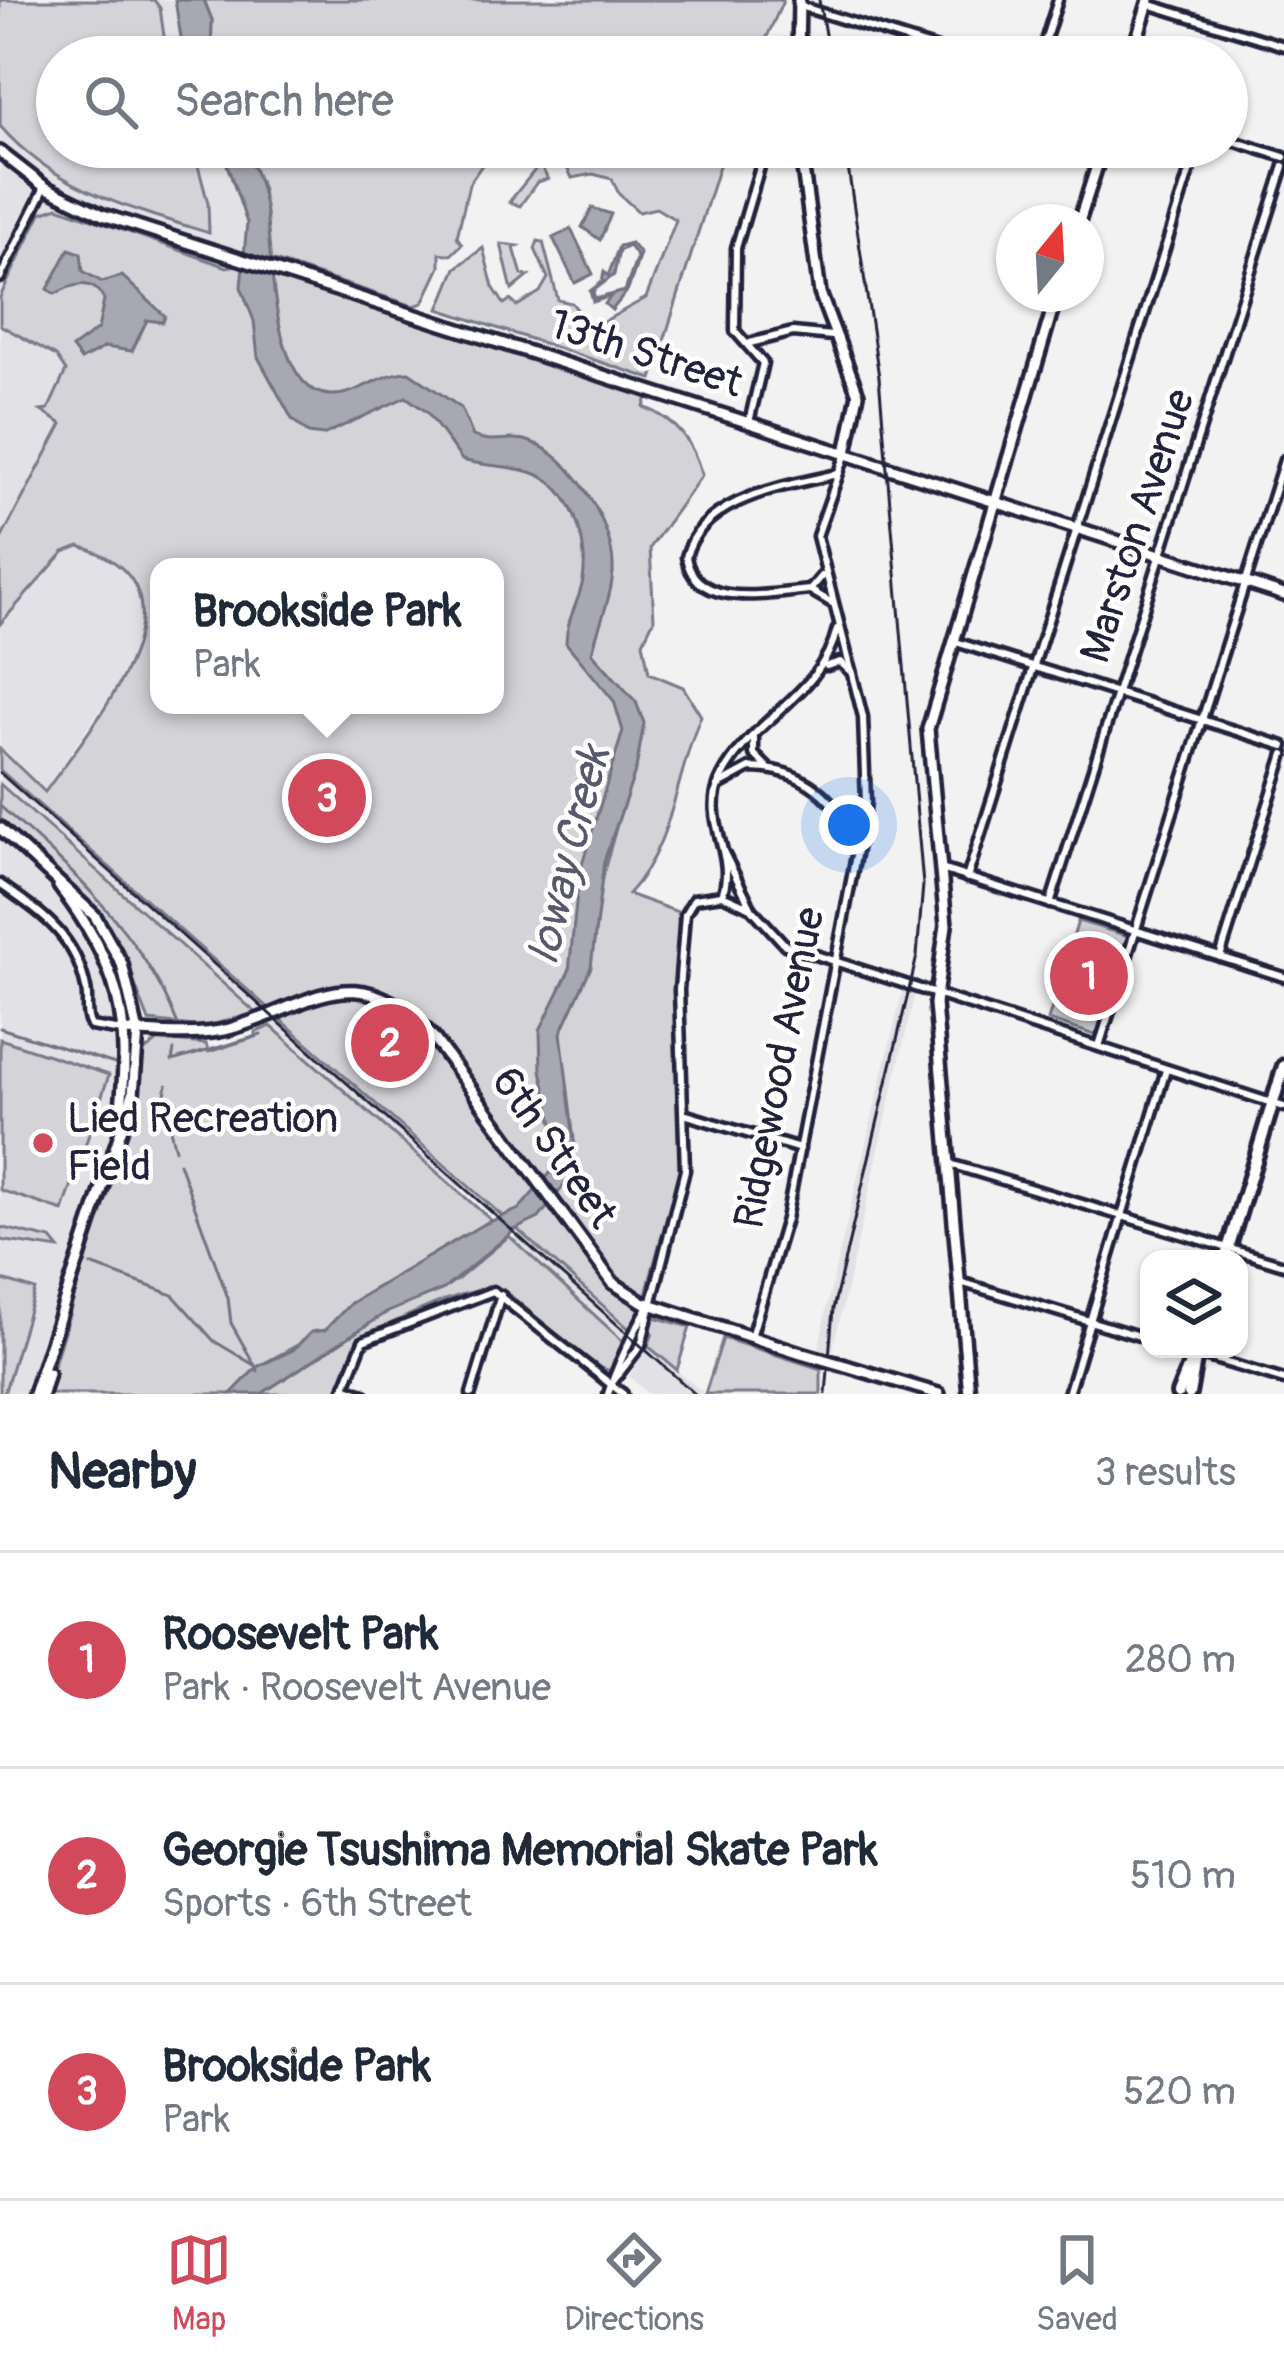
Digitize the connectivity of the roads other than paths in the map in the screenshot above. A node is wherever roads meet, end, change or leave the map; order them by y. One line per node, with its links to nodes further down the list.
1 (1058, 0): 6 (street)
2 (1149, 2): 7 (main road); 8 (street)
3 (799, 3): 4 (main road); 5 (street)
4 (798, 36)
5 (900, 36)
6 (1047, 36)
7 (1138, 36)
8 (1284, 46)
9 (1248, 146): 11 (street)
10 (0, 152): 17 (main road, 13th Street)
11 (1284, 157)
12 (1284, 166): 29 (street, Marston Avenue)
13 (760, 168): 22 (street)
14 (802, 168): 21 (main road, Ridgewood Avenue)
15 (1096, 168): 18 (main road)
16 (1190, 168): 28 (street)
17 (45, 188): 19 (street); 23 (main road, 13th Street)
18 (1085, 204)
19 (0, 278)
20 (1052, 312): 27 (main road)
21 (832, 336): 22 (street); 24 (main road, Ridgewood Avenue)
22 (750, 344): 23 (street)
23 (749, 422): 24 (main road, 13th Street)
24 (846, 453): 26 (street, Ridgewood Avenue); 27 (main road, 13th Street)
25 (1284, 460): 31 (street)
26 (837, 474): 30 (street, Ridgewood Avenue); 32 (street)
27 (995, 501): 28 (main road, 13th Street); 36 (main road)
28 (1075, 526): 29 (main road, 13th Street); 37 (street)
29 (1160, 554): 31 (main road, 13th Street); 40 (street, Marston Avenue)
30 (824, 573): 32 (street); 34 (street, Ridgewood Avenue)
31 (1246, 581): 33 (main road, 13th Street); 41 (street)
32 (810, 590): 34 (street)
33 (1284, 595)
34 (832, 603): 35 (street, Ridgewood Avenue)
35 (838, 624): 38 (street); 39 (street, Ridgewood Avenue)
36 (954, 641): 37 (street); 51 (main road)
37 (1032, 666): 40 (street); 53 (street)
38 (824, 668): 39 (street); 42 (street)
39 (854, 676): 46 (street, Ridgewood Avenue)
40 (1117, 693): 41 (street); 56 (street, Marston Avenue)
41 (1202, 720): 43 (street); 58 (street)
42 (754, 737): 44 (street); 45 (street)
43 (1284, 750): 59 (street)
44 (770, 769): 45 (street); 47 (street)
45 (717, 788): 50 (street)
46 (865, 809): 47 (street); 49 (street, Ridgewood Avenue)
47 (841, 813): 49 (street)
48 (0, 827): 52 (main road)
49 (857, 850): 60 (street, Ridgewood Avenue)
50 (724, 853): 55 (street); 57 (street)
51 (940, 869): 53 (street); 62 (main road)
52 (50, 875): 63 (main road); 64 (main road)
53 (967, 878): 56 (street)
54 (0, 884): 64 (street)
55 (722, 895): 57 (street); 70 (street)
56 (1050, 904): 58 (street)
57 (752, 909): 60 (street)
58 (1135, 931): 59 (street); 66 (street)
59 (1220, 957): 61 (street)
60 (834, 963): 62 (street); 71 (street, Ridgewood Avenue)
61 (1284, 977)
62 (936, 994): 66 (street); 72 (main road)
63 (135, 1012): 64 (main road); 65 (main road)
64 (132, 1032): 65 (main road, 6th Street); 90 (main road)
65 (173, 1033): 80 (main road, 6th Street)
66 (1099, 1046): 68 (street)
67 (1284, 1066): 69 (main road)
68 (1166, 1069): 69 (street); 73 (street)
69 (1278, 1105): 75 (main road)
70 (687, 1114): 71 (street); 80 (street)
71 (800, 1149): 82 (street, Ridgewood Avenue)
72 (950, 1164): 73 (street); 78 (main road)
73 (1122, 1216): 74 (street); 81 (street)
74 (1218, 1250)
75 (1228, 1250)
76 (1248, 1257): 77 (street)
77 (1284, 1264)
78 (960, 1282): 81 (street); 96 (main road)
79 (501, 1294): 88 (street); 89 (street); 92 (street)
80 (651, 1304): 82 (main road, 6th Street); 88 (street); 88 (street)
81 (1090, 1322): 83 (street); 97 (street)
82 (752, 1337): 95 (main road, 6th Street, bridge)
83 (1140, 1337)
84 (1194, 1358): 98 (main road)
85 (1196, 1358): 99 (main road)
86 (1217, 1358): 87 (street)
87 (1284, 1381)
88 (611, 1384): 93 (street); 94 (street)
89 (343, 1391): 91 (street)
90 (38, 1394)
91 (364, 1394)
92 (470, 1394)
93 (608, 1394)
94 (623, 1394)
95 (939, 1394)
96 (969, 1394)
97 (1068, 1394)
98 (1178, 1394)
99 (1189, 1394)

